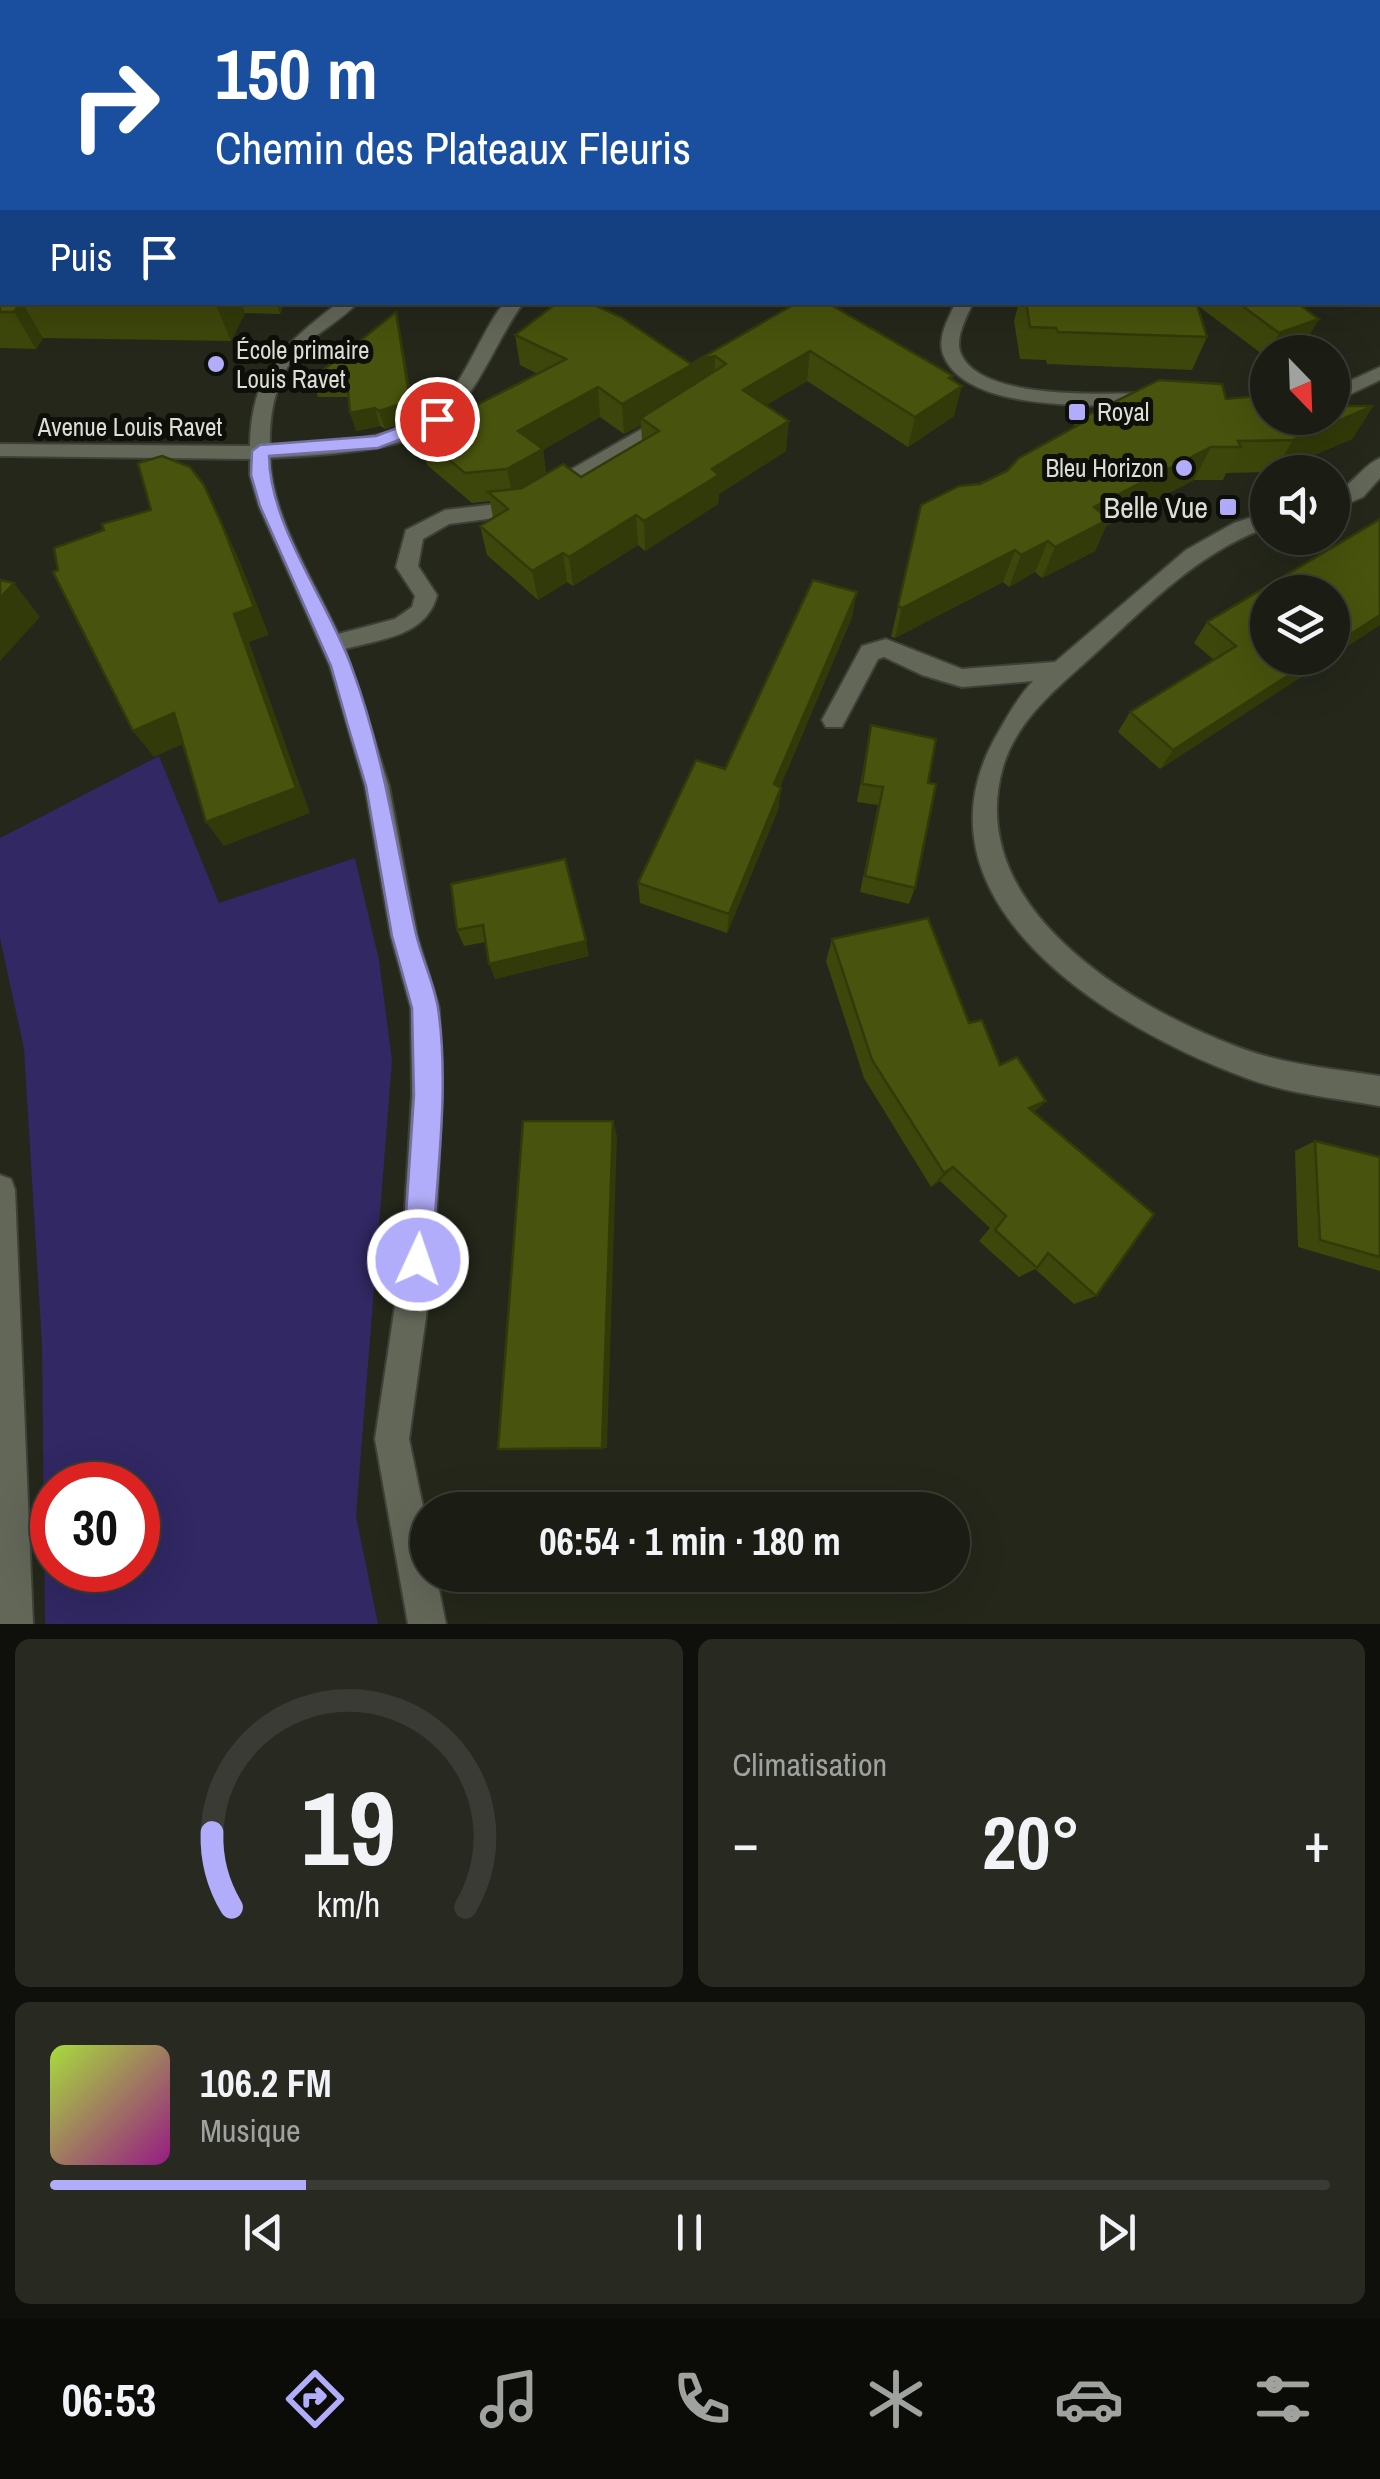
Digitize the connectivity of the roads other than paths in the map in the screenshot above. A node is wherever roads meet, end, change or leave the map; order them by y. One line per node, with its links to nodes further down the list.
1 (346, 305): 9 (street)
2 (514, 305): 9 (street, Avenue Louis Ravet)
3 (963, 305): 6 (street)
4 (1380, 373): 5 (street)
5 (1350, 390)
6 (1178, 400)
7 (680, 414): 13 (street)
8 (0, 450): 9 (street, Avenue Louis Ravet)
9 (260, 451): 13 (street)
10 (1380, 466): 11 (street)
11 (1350, 494)
12 (1250, 527): 14 (street)
13 (331, 644): 19 (street)
14 (1062, 670): 15 (street); 16 (street)
15 (834, 720)
16 (1380, 1092)
17 (0, 1190): 18 (street)
18 (14, 1624)
19 (427, 1624)

